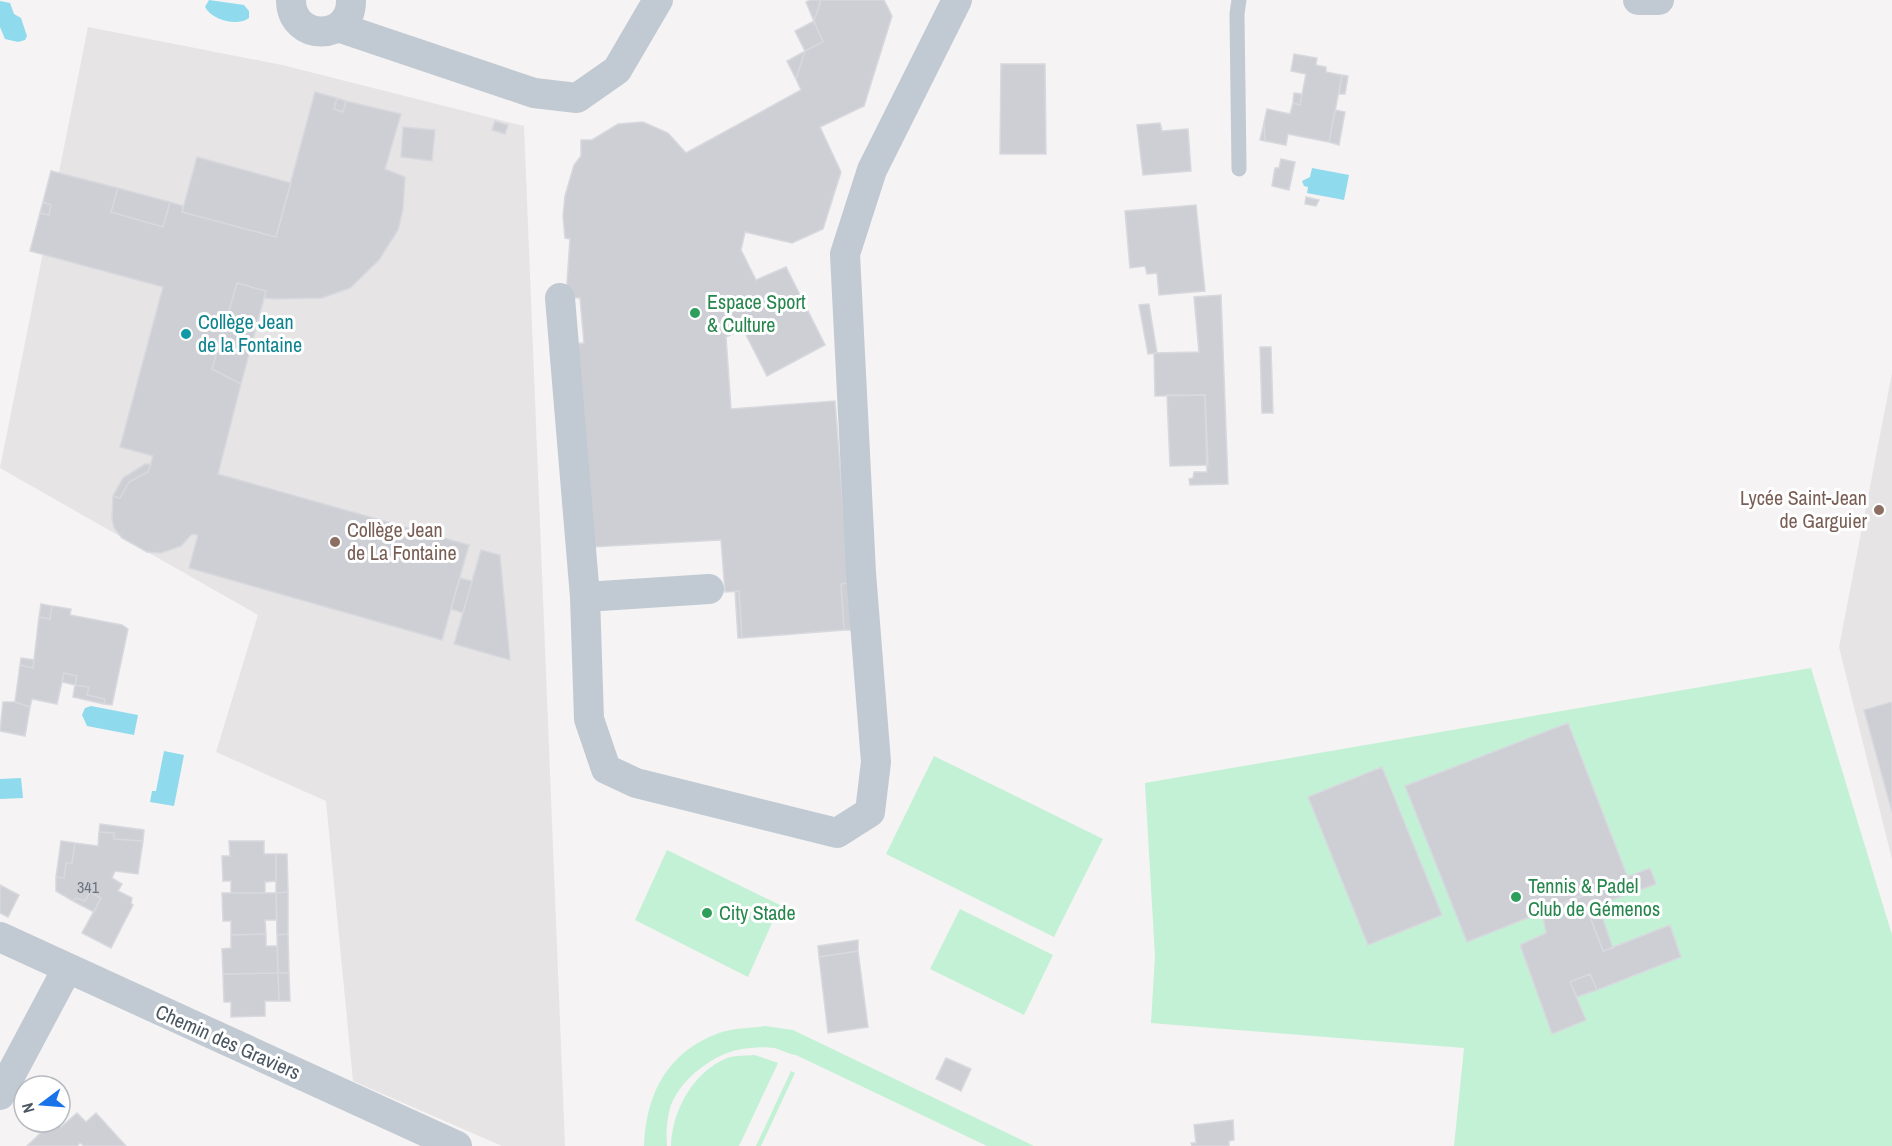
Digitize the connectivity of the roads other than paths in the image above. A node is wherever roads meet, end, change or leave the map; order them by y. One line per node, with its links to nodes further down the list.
1 (291, 0): 8 (street)
2 (351, 0): 8 (street)
3 (658, 0): 8 (street)
4 (957, 0): 12 (street)
5 (1239, 0): 9 (lane)
6 (1638, 0): 7 (street)
7 (1659, 0)
8 (338, 27)
9 (1239, 169)
10 (560, 298): 12 (street)
11 (709, 590): 12 (street)
12 (585, 597)
13 (0, 937): 14 (street, Chemin des Graviers)
14 (67, 969): 15 (street); 16 (street, Chemin des Graviers)
15 (0, 1095)
16 (457, 1146)

